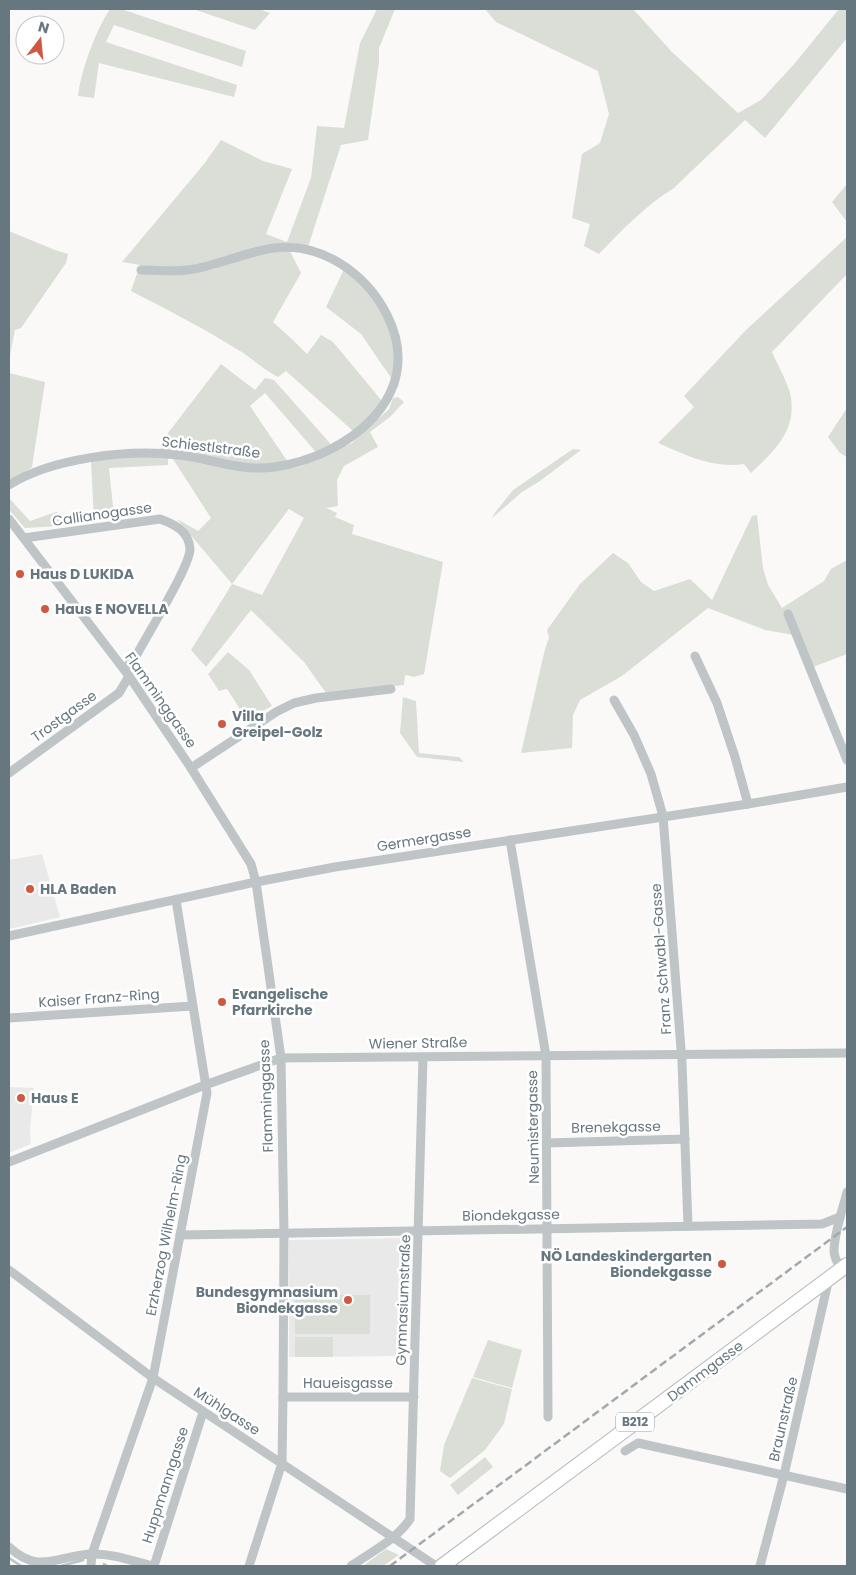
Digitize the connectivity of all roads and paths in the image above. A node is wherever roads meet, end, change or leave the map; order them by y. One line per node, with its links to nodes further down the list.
1 (141, 270): 2 (street, Schiestlstraße)
2 (9, 485)
3 (9, 519): 4 (street, Flamminggasse)
4 (24, 538): 5 (street, Callianogasse); 8 (street, Flamminggasse)
5 (189, 558): 8 (street, Trostgasse)
6 (788, 614): 11 (street)
7 (695, 656): 15 (street)
8 (127, 673): 12 (street, Flamminggasse); 13 (street, Trostgasse)
9 (391, 689): 12 (street)
10 (614, 700): 16 (street, Franz Schwabl-Gasse)
11 (847, 760)
12 (191, 768): 18 (street, Flamminggasse)
13 (9, 773)
14 (847, 787): 15 (street, Germergasse)
15 (748, 804): 16 (street, Germergasse)
16 (663, 816): 17 (street, Germergasse); 24 (street, Franz Schwabl-Gasse)
17 (510, 840): 18 (street, Germergasse); 25 (street, Neumistergasse)
18 (256, 882): 19 (street, Germergasse); 27 (street, Flamminggasse)
19 (176, 900): 20 (street, Germergasse); 21 (street, Erzherzog Wilhelm-Ring)
20 (9, 936)
21 (192, 1006): 22 (street, Kaiser Franz-Ring); 28 (street, Erzherzog Wilhelm-Ring)
22 (9, 1018)
23 (847, 1053): 24 (street, Wiener Straße)
24 (682, 1054): 25 (street, Wiener Straße); 29 (street, Franz Schwabl-Gasse)
25 (546, 1056): 26 (street, Wiener Straße); 30 (street, Neumistergasse)
26 (423, 1057): 27 (street, Wiener Straße); 36 (street, Gymnasiumstraße)
27 (281, 1058): 28 (street, Wiener Straße); 37 (street, Flamminggasse)
28 (206, 1085): 31 (street, Wiener Straße); 38 (street, Erzherzog Wilhelm-Ring)
29 (685, 1139): 30 (street, Brenekgasse); 34 (street, Franz Schwabl-Gasse)
30 (547, 1143): 35 (street, Neumistergasse)
31 (9, 1162)
32 (847, 1192): 33 (street)
33 (840, 1217): 34 (street, Biondekgasse); 39 (street)
34 (688, 1226): 35 (street, Biondekgasse)
35 (548, 1228): 36 (street, Biondekgasse); 46 (street, Neumistergasse)
36 (418, 1231): 37 (street, Biondekgasse); 43 (street, Gymnasiumstraße)
37 (284, 1234): 38 (street, Biondekgasse); 44 (street, Flamminggasse)
38 (180, 1235): 42 (street, Erzherzog Wilhelm-Ring)
39 (846, 1266): 41 (main road, Dammgasse / B212)
40 (9, 1270): 42 (street, Mühlgasse)
41 (829, 1278): 49 (street, Braunstraße); 59 (main road, Dammgasse / B212)
42 (153, 1378): 45 (street, Mühlgasse); 53 (street, Erzherzog Wilhelm-Ring)
43 (414, 1397): 44 (street, Haueisgasse); 51 (street, Gymnasiumstraße)
44 (283, 1398): 48 (street, Flamminggasse)
45 (203, 1412): 48 (street, Mühlgasse); 55 (street, Huppmanngasse)
46 (548, 1417)
47 (625, 1451): 49 (street)
48 (282, 1463): 51 (street, Mühlgasse); 56 (street, Flamminggasse)
49 (784, 1475): 50 (street); 60 (street, Braunstraße)
50 (847, 1489)
51 (393, 1537): 57 (street, Gymnasiumstraße); 58 (street, Mühlgasse)
52 (9, 1547): 53 (street)
53 (92, 1554): 54 (street, Erzherzog Wilhelm-Ring); 55 (street)
54 (91, 1566)
55 (153, 1566)
56 (248, 1566)
57 (351, 1566)
58 (436, 1566)
59 (442, 1566)
60 (760, 1566)

